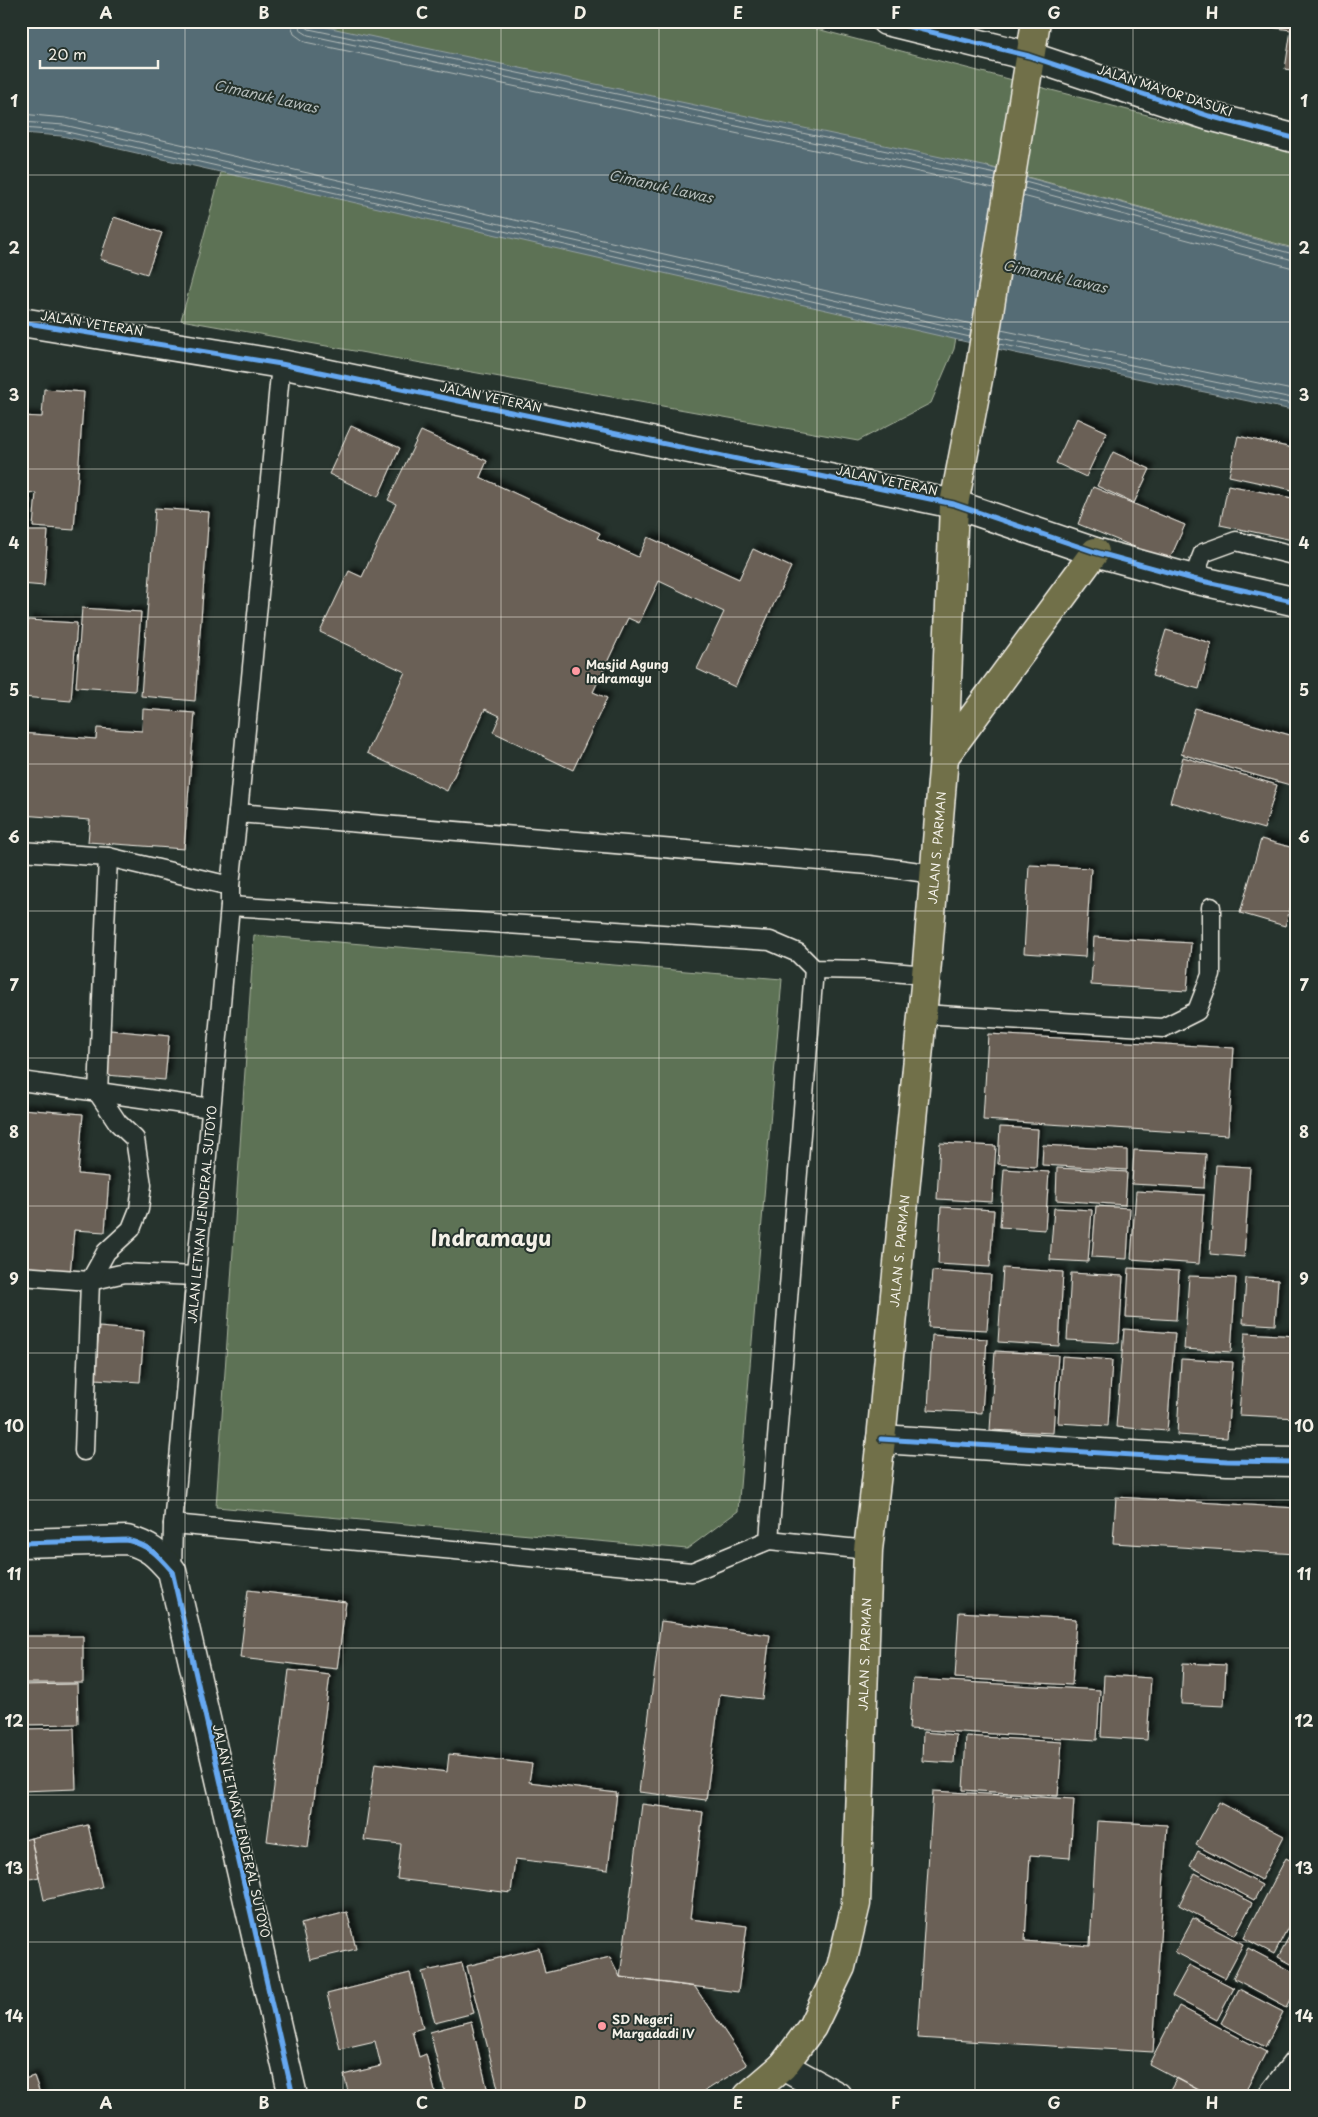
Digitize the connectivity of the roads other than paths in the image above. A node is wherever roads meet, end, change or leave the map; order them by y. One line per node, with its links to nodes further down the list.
1 (886, 21): 3 (street, JALAN MAYOR DASUKI)
2 (1036, 21): 3 (main road, JALAN S. PARMAN)
3 (1029, 56): 4 (street, JALAN MAYOR DASUKI); 7 (main road, JALAN S. PARMAN)
4 (1297, 139)
5 (21, 322): 6 (street, JALAN VETERAN)
6 (281, 364): 7 (street, JALAN VETERAN); 13 (lane, JALAN LETNAN JENDERAL SUTOYO)
7 (954, 504): 8 (street, JALAN VETERAN); 12 (main road, JALAN S. PARMAN)
8 (1095, 552): 10 (street, JALAN VETERAN); 12 (main road)
9 (1297, 556): 10 (lane)
10 (1193, 579): 11 (street, JALAN VETERAN)
11 (1297, 602)
12 (944, 756): 16 (main road, JALAN S. PARMAN)
13 (238, 813): 16 (lane); 17 (lane, JALAN LETNAN JENDERAL SUTOYO)
14 (21, 850): 15 (lane)
15 (108, 857): 17 (lane); 24 (lane)
16 (934, 874): 21 (main road, JALAN S. PARMAN)
17 (230, 886): 18 (lane, JALAN LETNAN JENDERAL SUTOYO)
18 (230, 906): 20 (lane); 25 (lane, JALAN LETNAN JENDERAL SUTOYO)
19 (1211, 907): 22 (lane)
20 (814, 969): 21 (lane); 33 (lane)
21 (926, 975): 22 (main road, JALAN S. PARMAN)
22 (922, 1014): 29 (main road, JALAN S. PARMAN)
23 (21, 1081): 24 (lane)
24 (98, 1093): 25 (lane); 28 (lane)
25 (211, 1108): 27 (lane, JALAN LETNAN JENDERAL SUTOYO)
26 (21, 1276): 28 (lane)
27 (196, 1276): 28 (lane); 32 (lane, JALAN LETNAN JENDERAL SUTOYO)
28 (90, 1281): 30 (lane)
29 (881, 1438): 31 (street); 35 (main road, JALAN S. PARMAN)
30 (84, 1452)
31 (1297, 1462)
32 (173, 1524): 33 (lane); 36 (lane, JALAN LETNAN JENDERAL SUTOYO)
33 (769, 1540): 35 (lane)
34 (21, 1543): 36 (street)
35 (868, 1550): 38 (main road, JALAN S. PARMAN)
36 (172, 1571): 39 (street, JALAN LETNAN JENDERAL SUTOYO)
37 (1297, 2064): 42 (street)
38 (783, 2066): 40 (main road, JALAN S. PARMAN); 41 (street)
39 (292, 2096)
40 (748, 2096)
41 (837, 2096)
42 (1272, 2096)

